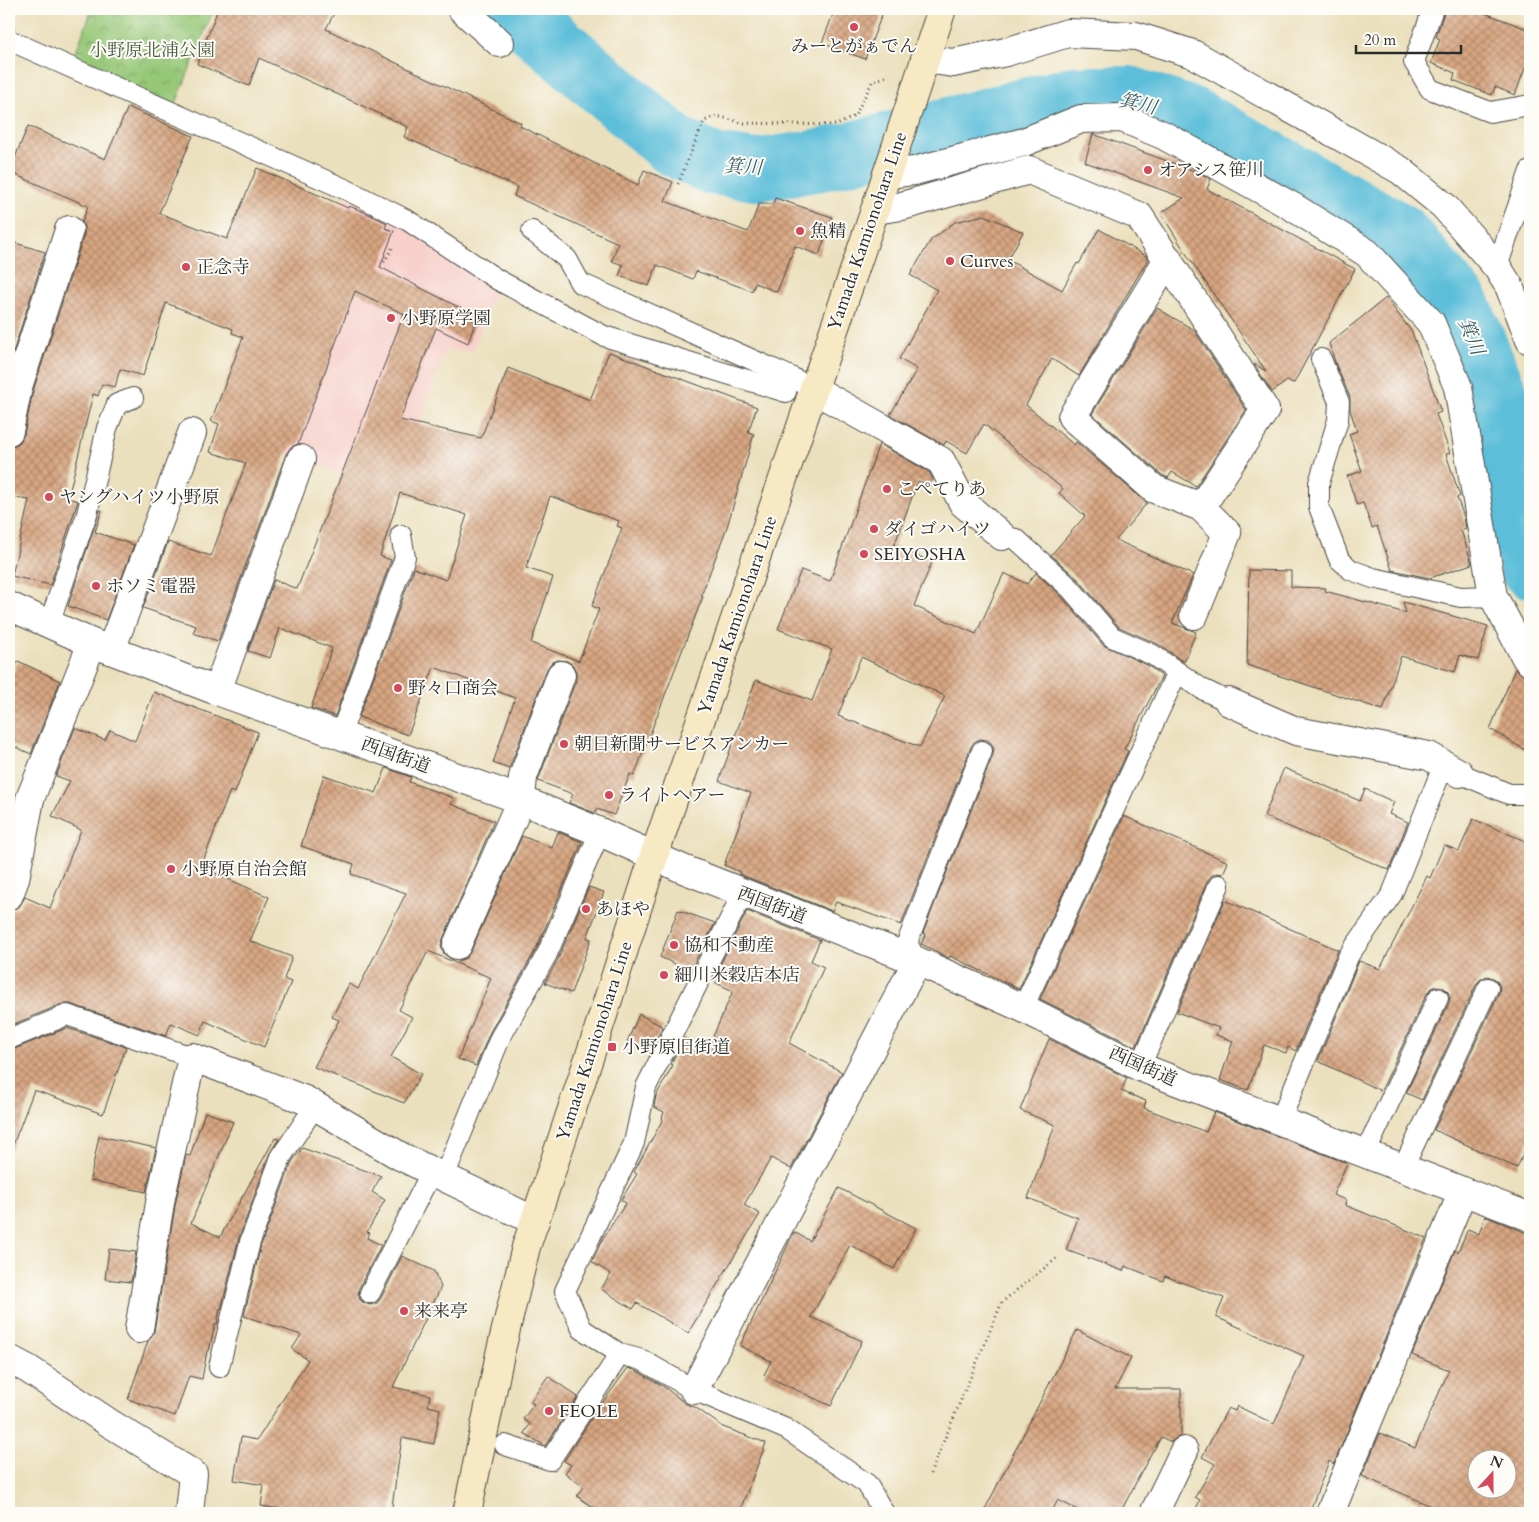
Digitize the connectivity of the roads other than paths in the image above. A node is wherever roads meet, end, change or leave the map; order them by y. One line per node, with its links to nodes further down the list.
1 (462, 9): 5 (street)
2 (942, 9): 6 (main road, Yamada Kamionohara Line)
3 (1433, 9): 7 (lane)
4 (9, 40): 18 (lane)
5 (500, 43)
6 (925, 59): 8 (main road, Yamada Kamionohara Line); 14 (street)
7 (1530, 105)
8 (888, 168): 10 (main road, Yamada Kamionohara Line); 26 (street)
9 (1530, 170): 14 (lane)
10 (876, 210): 13 (street); 17 (main road, Yamada Kamionohara Line)
11 (69, 230): 20 (street)
12 (532, 232): 17 (lane)
13 (1168, 259): 23 (street); 23 (street)
14 (1512, 281): 15 (street)
15 (1530, 340)
16 (1322, 359): 26 (lane)
17 (814, 389): 25 (street); 42 (main road, Yamada Kamionohara Line)
18 (786, 392)
19 (133, 398): 29 (lane)
20 (9, 431)
21 (192, 433): 30 (street)
22 (301, 459): 34 (street)
23 (1201, 508): 28 (street)
24 (401, 535): 36 (lane)
25 (1002, 536): 32 (lane)
26 (1493, 596): 31 (street)
27 (9, 608): 29 (street, 西国街道)
28 (1194, 615)
29 (49, 624): 30 (street, 西国街道)
30 (101, 646): 34 (street, 西国街道); 45 (street)
31 (1530, 662)
32 (1177, 672): 35 (lane); 50 (lane)
33 (561, 675): 40 (street)
34 (217, 691): 36 (street, 西国街道)
35 (1229, 702): 38 (street)
36 (340, 736): 40 (street, 西国街道)
37 (982, 751): 47 (lane)
38 (1451, 768): 39 (lane); 55 (lane)
39 (1530, 794)
40 (521, 800): 41 (street, 西国街道); 46 (street)
41 (600, 832): 42 (street, 西国街道); 58 (lane)
42 (654, 856): 44 (street, 西国街道); 61 (main road, Yamada Kamionohara Line)
43 (1220, 885): 53 (lane)
44 (743, 893): 47 (street, 西国街道); 64 (lane)
45 (9, 895)
46 (456, 945)
47 (917, 961): 50 (street, 西国街道); 67 (street)
48 (1488, 988): 57 (lane)
49 (1438, 998): 56 (lane)
50 (1024, 1008): 53 (street, 西国街道)
51 (9, 1039): 52 (lane)
52 (192, 1057): 54 (street); 63 (street)
53 (1140, 1067): 55 (street, 西国街道)
54 (315, 1106): 58 (street); 66 (lane)
55 (1280, 1121): 56 (street, 西国街道)
56 (1365, 1154): 57 (street, 西国街道)
57 (1403, 1168): 59 (street, 西国街道)
58 (438, 1174): 61 (street); 62 (lane)
59 (1463, 1191): 60 (street, 西国街道); 74 (street)
60 (1528, 1210)
61 (535, 1222): 71 (main road, Yamada Kamionohara Line)
62 (370, 1293)
63 (138, 1329)
64 (620, 1354): 67 (lane); 68 (lane)
65 (9, 1359): 70 (street)
66 (219, 1367)
67 (694, 1390): 72 (lane)
68 (505, 1445)
69 (1184, 1451): 73 (street)
70 (190, 1512)
71 (467, 1513)
72 (884, 1513)
73 (1154, 1513)
74 (1330, 1513)

